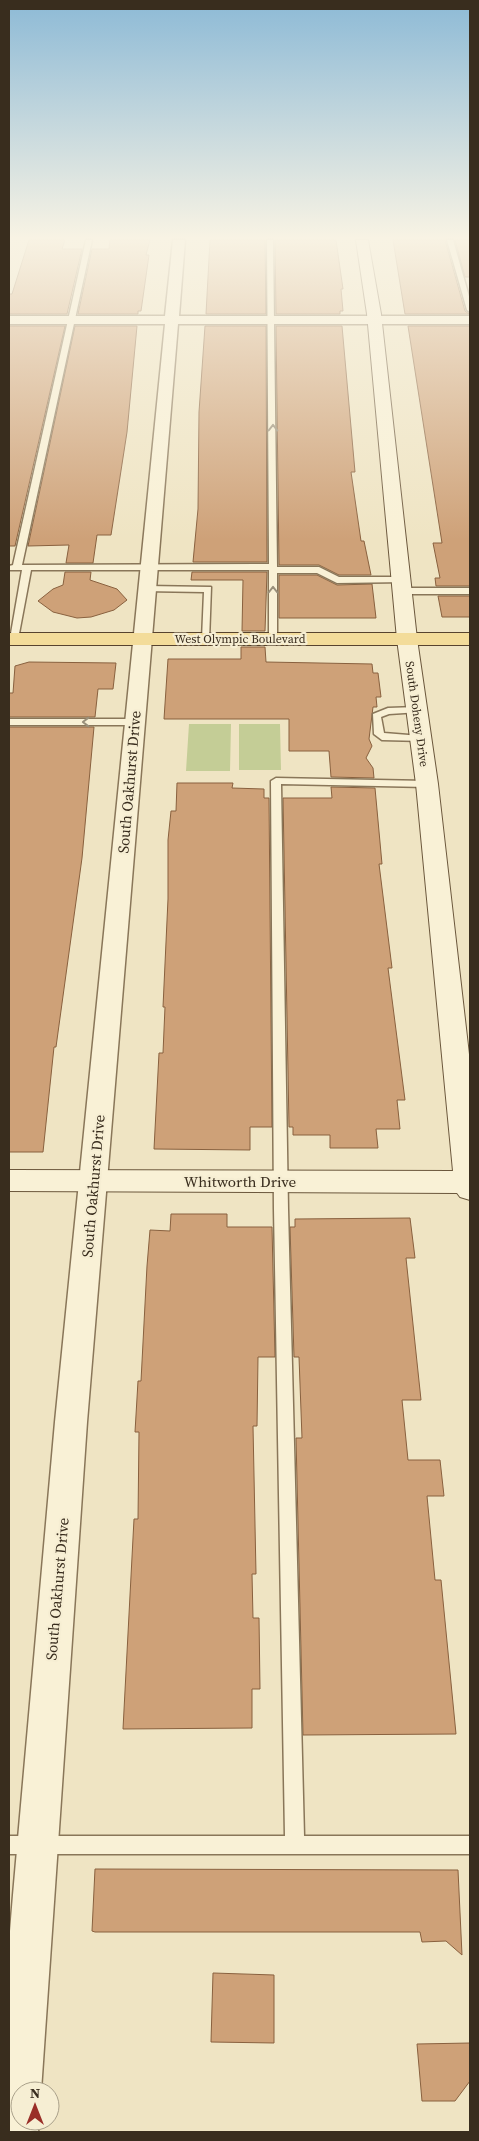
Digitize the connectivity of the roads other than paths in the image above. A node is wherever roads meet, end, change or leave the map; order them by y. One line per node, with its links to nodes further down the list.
1 (66, 340): 5 (lane)
2 (170, 340): 7 (street, South Oakhurst Drive)
3 (272, 340): 8 (lane, one-way to 3)
4 (376, 340): 9 (street, South Doheny Drive)
5 (13, 568): 6 (lane)
6 (27, 568): 7 (lane); 12 (lane)
7 (149, 568): 8 (lane); 10 (street, South Oakhurst Drive)
8 (273, 569): 9 (lane); 15 (lane, one-way to 8)
9 (402, 585): 11 (lane); 16 (street, South Doheny Drive)
10 (147, 589): 13 (street, South Oakhurst Drive); 14 (lane)
11 (470, 591)
12 (12, 639): 13 (main road, West Olympic Boulevard)
13 (142, 639): 14 (main road, West Olympic Boulevard); 20 (street, South Oakhurst Drive)
14 (206, 639): 15 (main road, West Olympic Boulevard)
15 (273, 639): 16 (main road, West Olympic Boulevard)
16 (407, 639): 17 (main road, West Olympic Boulevard); 18 (street, South Doheny Drive)
17 (470, 639)
18 (417, 710): 21 (street, South Doheny Drive); 21 (lane)
19 (9, 722): 20 (lane, one-way to 19)
20 (135, 722): 24 (street, South Oakhurst Drive)
21 (421, 739): 22 (street, South Doheny Drive)
22 (427, 784): 25 (lane); 26 (street, South Doheny Drive)
23 (9, 1180): 24 (street, Whitworth Drive)
24 (92, 1181): 25 (street, Whitworth Drive); 27 (street, South Oakhurst Drive)
25 (281, 1181): 26 (street, Whitworth Drive); 28 (lane)
26 (470, 1184)
27 (22, 1845): 28 (lane); 30 (street, South Oakhurst Drive)
28 (296, 1845): 29 (lane)
29 (470, 1845)
30 (16, 2132)

